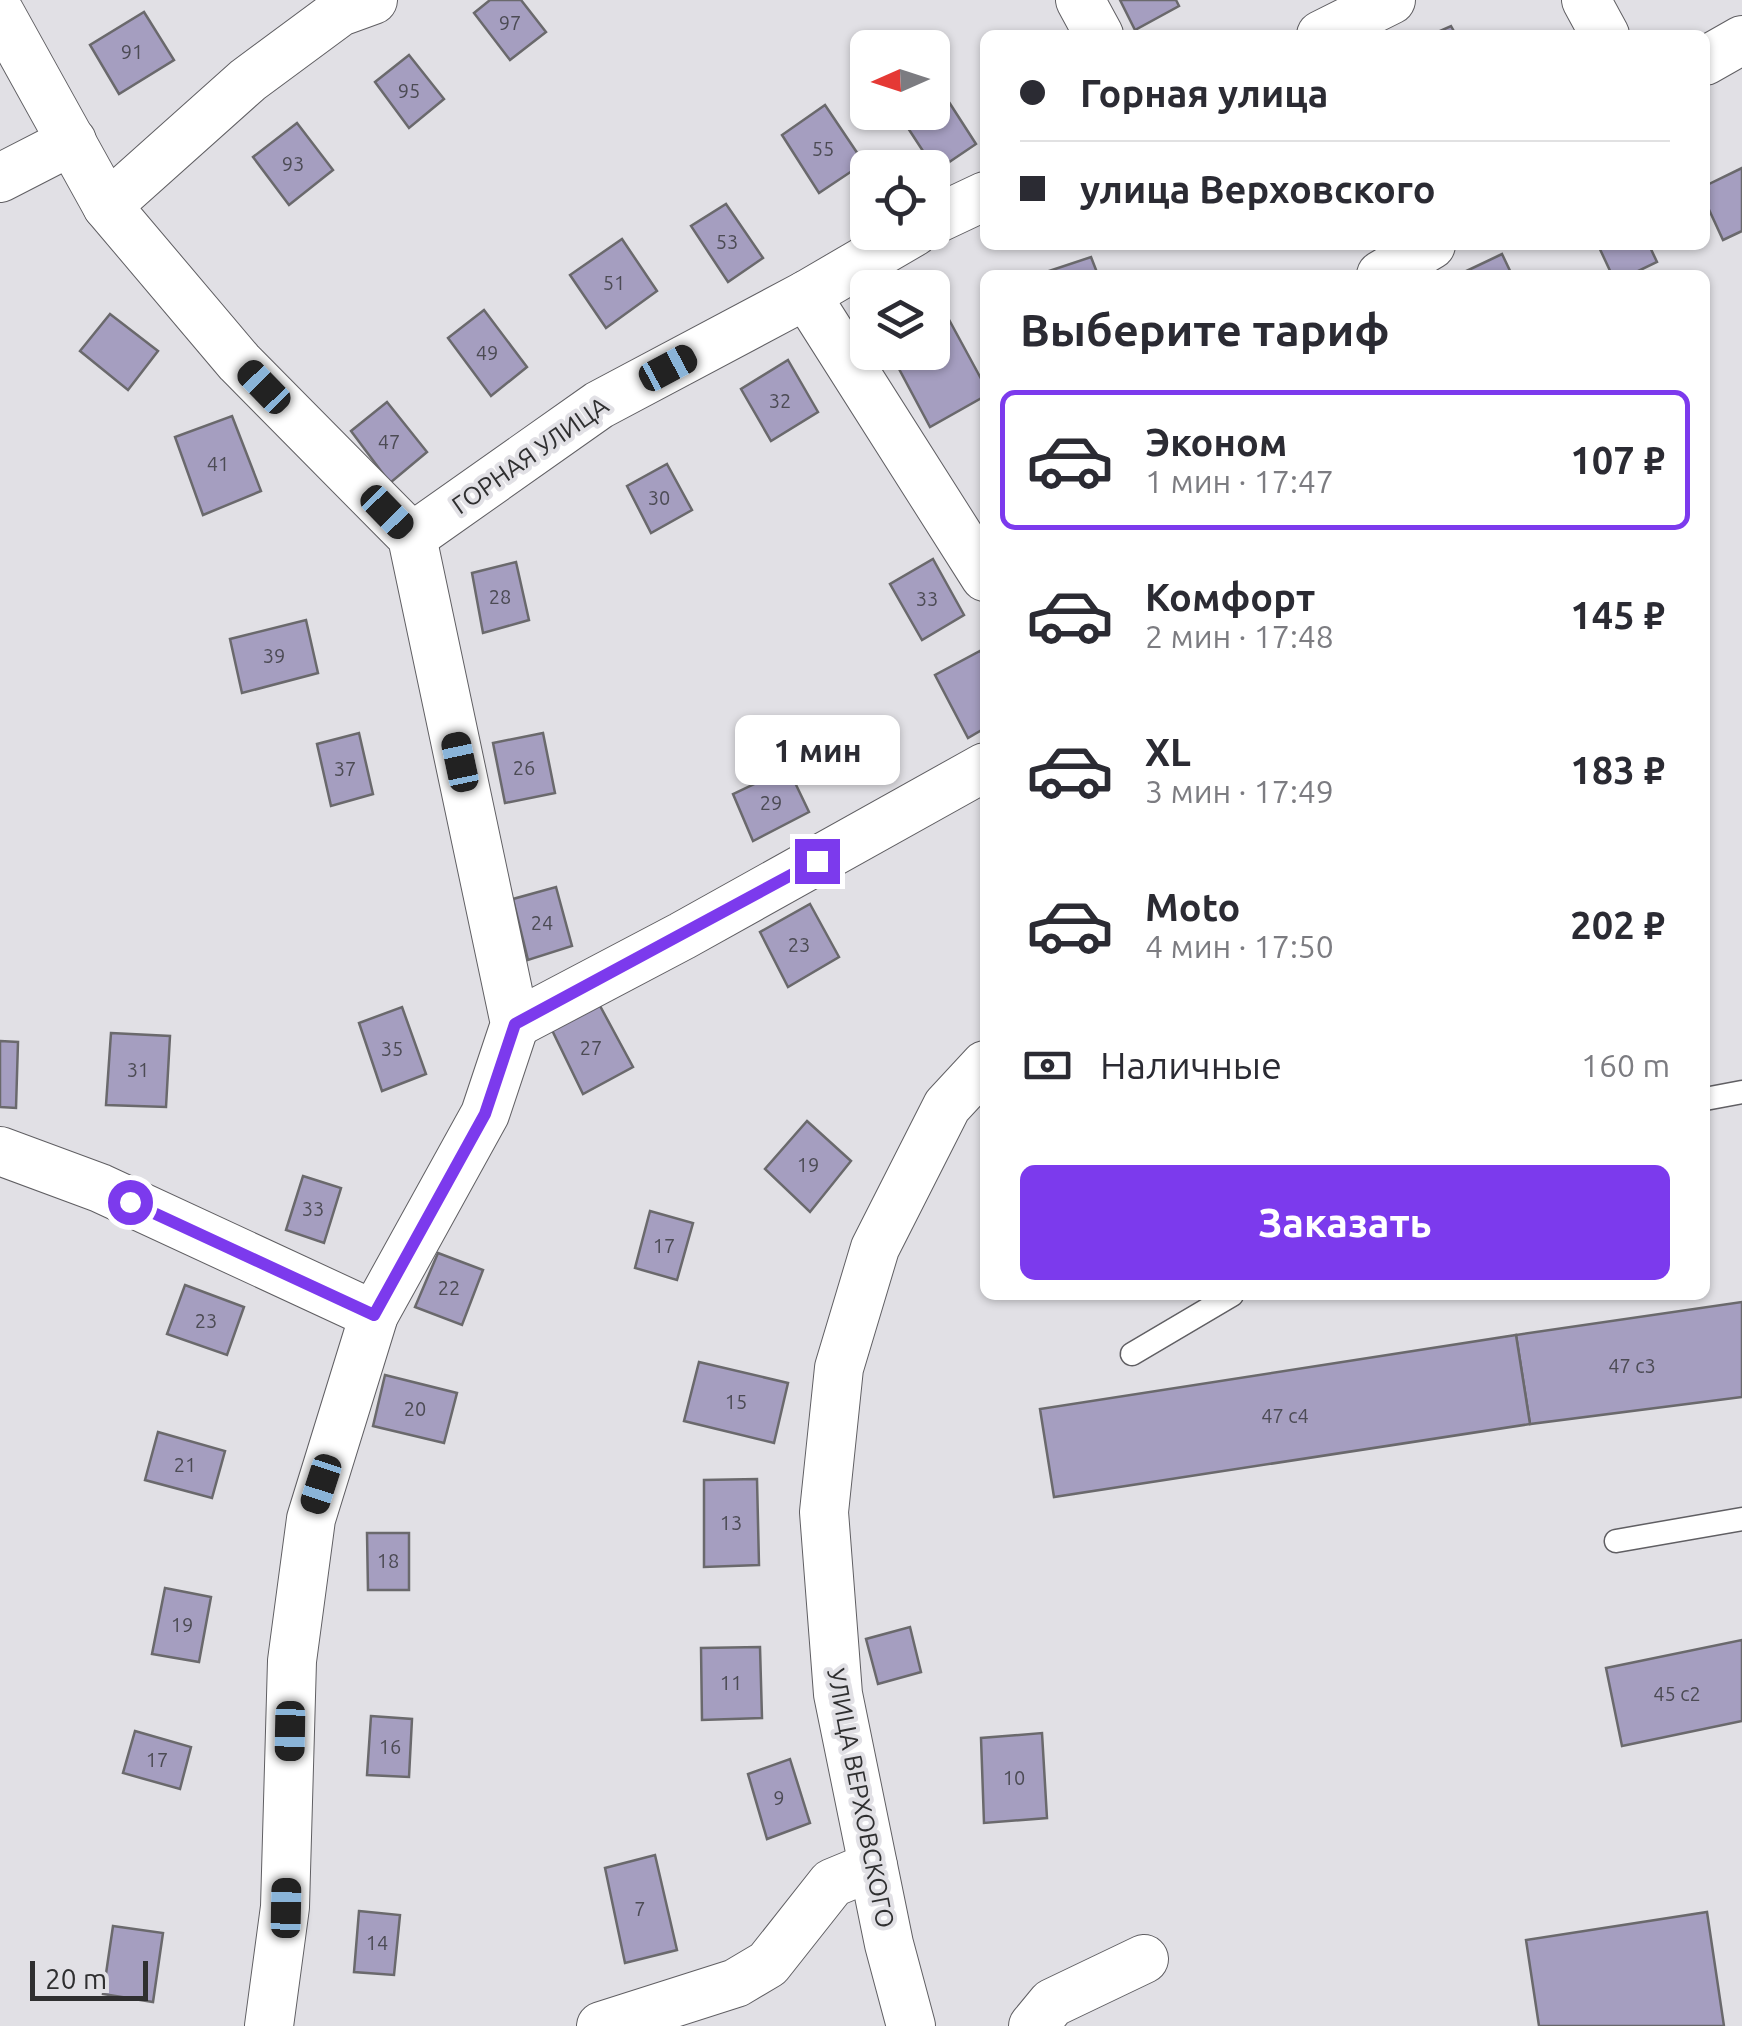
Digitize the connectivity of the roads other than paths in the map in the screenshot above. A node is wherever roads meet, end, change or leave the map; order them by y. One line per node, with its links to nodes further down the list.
1 (372, 0): 14 (street)
2 (1080, 0): 6 (street)
3 (1391, 0): 7 (street)
4 (1586, 0): 8 (street)
5 (0, 14): 11 (street)
6 (1096, 30)
7 (1330, 30)
8 (1602, 30)
9 (1742, 40): 10 (street)
10 (1710, 58)
11 (72, 142): 12 (street); 14 (street)
12 (0, 178)
13 (980, 198): 15 (street)
14 (107, 206): 21 (street)
15 (950, 213)
16 (883, 250): 19 (street, ГОРНАЯ УЛИЦА)
17 (1423, 250): 18 (street)
18 (1389, 270)
19 (806, 295): 20 (street); 21 (street, ГОРНАЯ УЛИЦА)
20 (972, 522): 22 (street)
21 (412, 538): 24 (street)
22 (980, 556)
23 (980, 770): 24 (street)
24 (515, 1024): 30 (street)
25 (980, 1071): 34 (street, УЛИЦА ВЕРХОВСКОГО)
26 (1742, 1092): 27 (lane)
27 (1710, 1098)
28 (0, 1151): 30 (street)
29 (1224, 1300): 31 (lane)
30 (374, 1315): 36 (street)
31 (1132, 1354)
32 (1742, 1519): 33 (lane)
33 (1616, 1541)
34 (873, 1866): 37 (street); 38 (street, УЛИЦА ВЕРХОВСКОГО)
35 (1144, 1959): 39 (street)
36 (269, 2026)
37 (601, 2026)
38 (911, 2026)
39 (1034, 2026)

